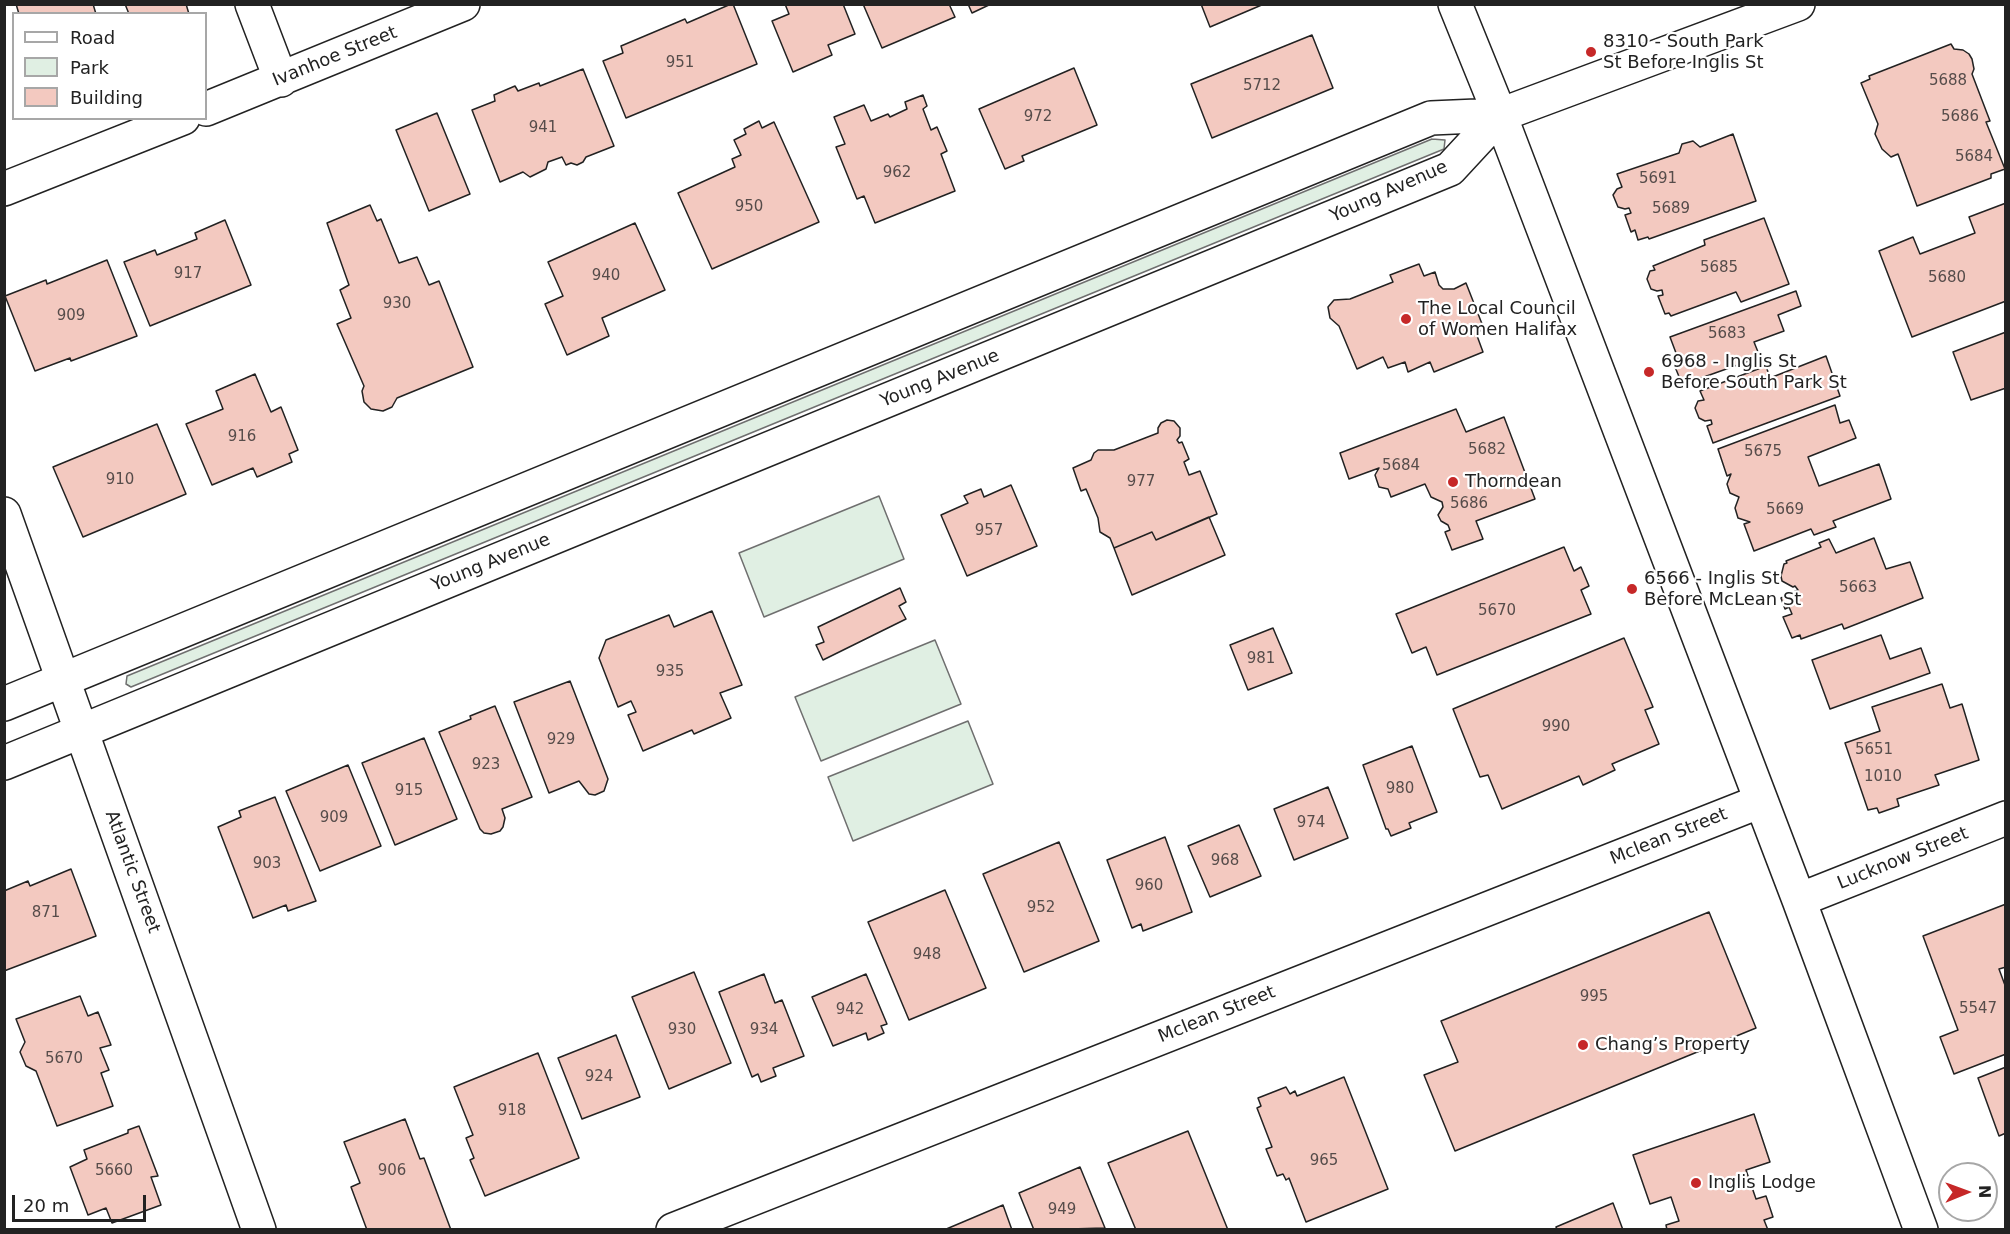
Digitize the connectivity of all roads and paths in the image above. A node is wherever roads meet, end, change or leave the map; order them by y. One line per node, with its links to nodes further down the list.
1 (252, 4): 5 (street)
2 (463, 4): 5 (street, Ivanhoe Street)
3 (1455, 4): 7 (street)
4 (1798, 4): 7 (street)
5 (281, 80): 6 (street, Ivanhoe Street)
6 (207, 110)
7 (1500, 115): 11 (street); 13 (street, Young Avenue); 15 (street)
8 (178, 120): 9 (street)
9 (4, 189)
10 (4, 514): 11 (street, Atlantic Street)
11 (64, 680): 12 (street); 13 (street, Atlantic Street)
12 (4, 704)
13 (81, 732): 14 (street, Young Avenue); 18 (street, Atlantic Street)
14 (4, 763)
15 (1761, 801): 17 (street); 19 (street, Mclean Street)
16 (2006, 818): 17 (street, Lucknow Street)
17 (1800, 900): 20 (street)
18 (260, 1230)
19 (673, 1230)
20 (1921, 1230)

